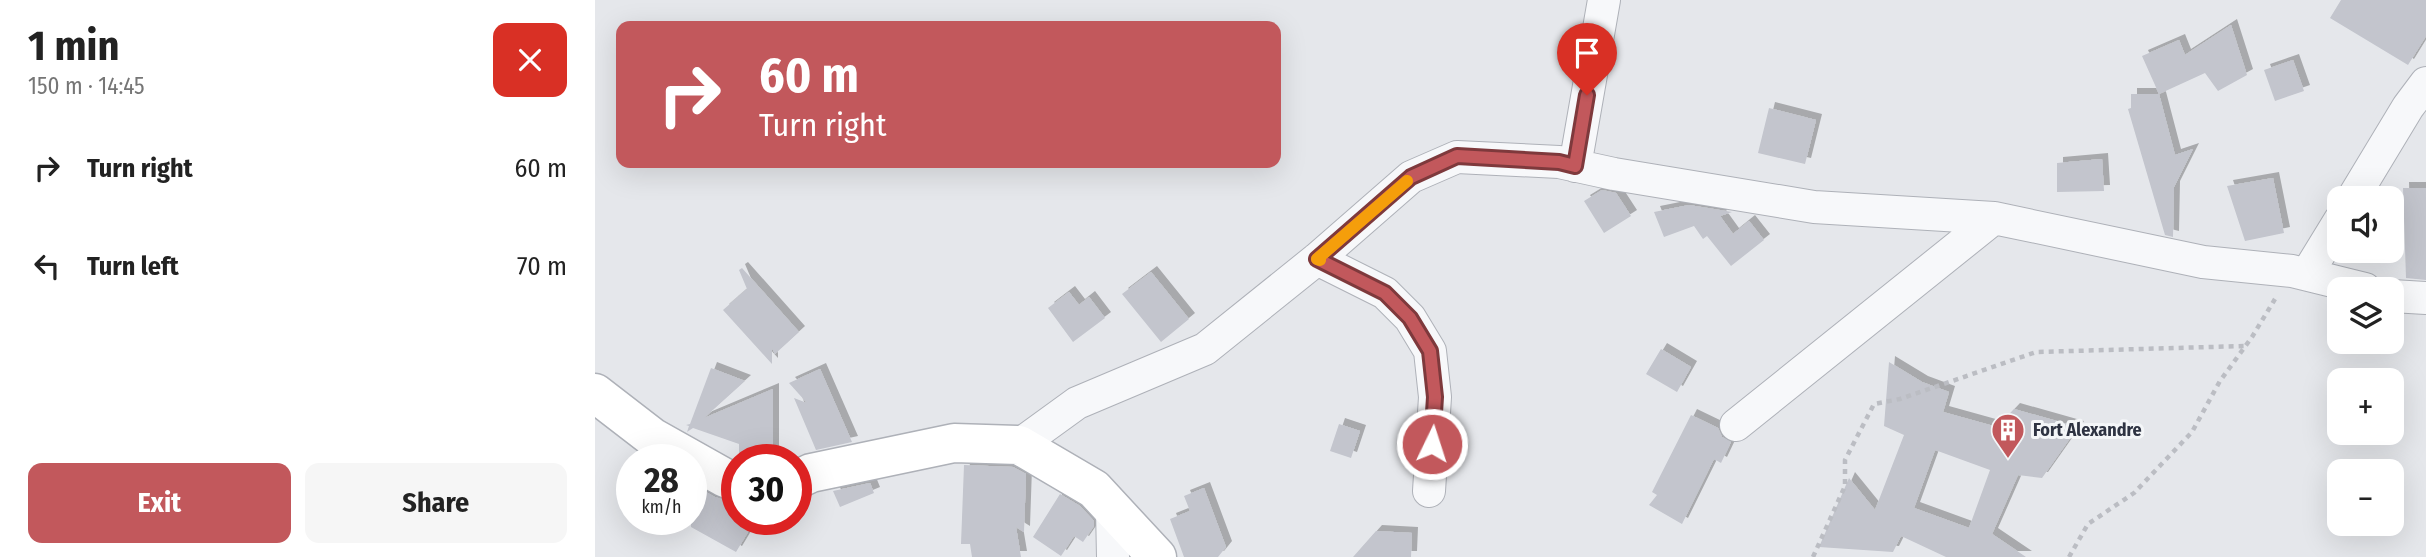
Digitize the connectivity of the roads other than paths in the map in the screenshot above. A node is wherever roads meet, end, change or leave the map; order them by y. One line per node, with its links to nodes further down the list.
1 (1604, 0): 3 (street)
2 (2426, 83): 4 (street)
3 (1575, 166): 5 (street); 7 (street)
4 (2360, 186)
5 (1994, 218): 8 (street); 13 (street)
6 (2327, 236): 8 (street)
7 (1317, 259): 14 (street); 17 (street)
8 (2299, 272): 9 (street)
9 (2327, 279)
10 (2404, 297): 11 (street)
11 (2426, 298)
12 (595, 393): 16 (street)
13 (1736, 425)
14 (1019, 445): 15 (street); 18 (street)
15 (812, 473)
16 (721, 476)
17 (1429, 491)
18 (1112, 508): 19 (street); 20 (street)
19 (1113, 557)
20 (1157, 557)

